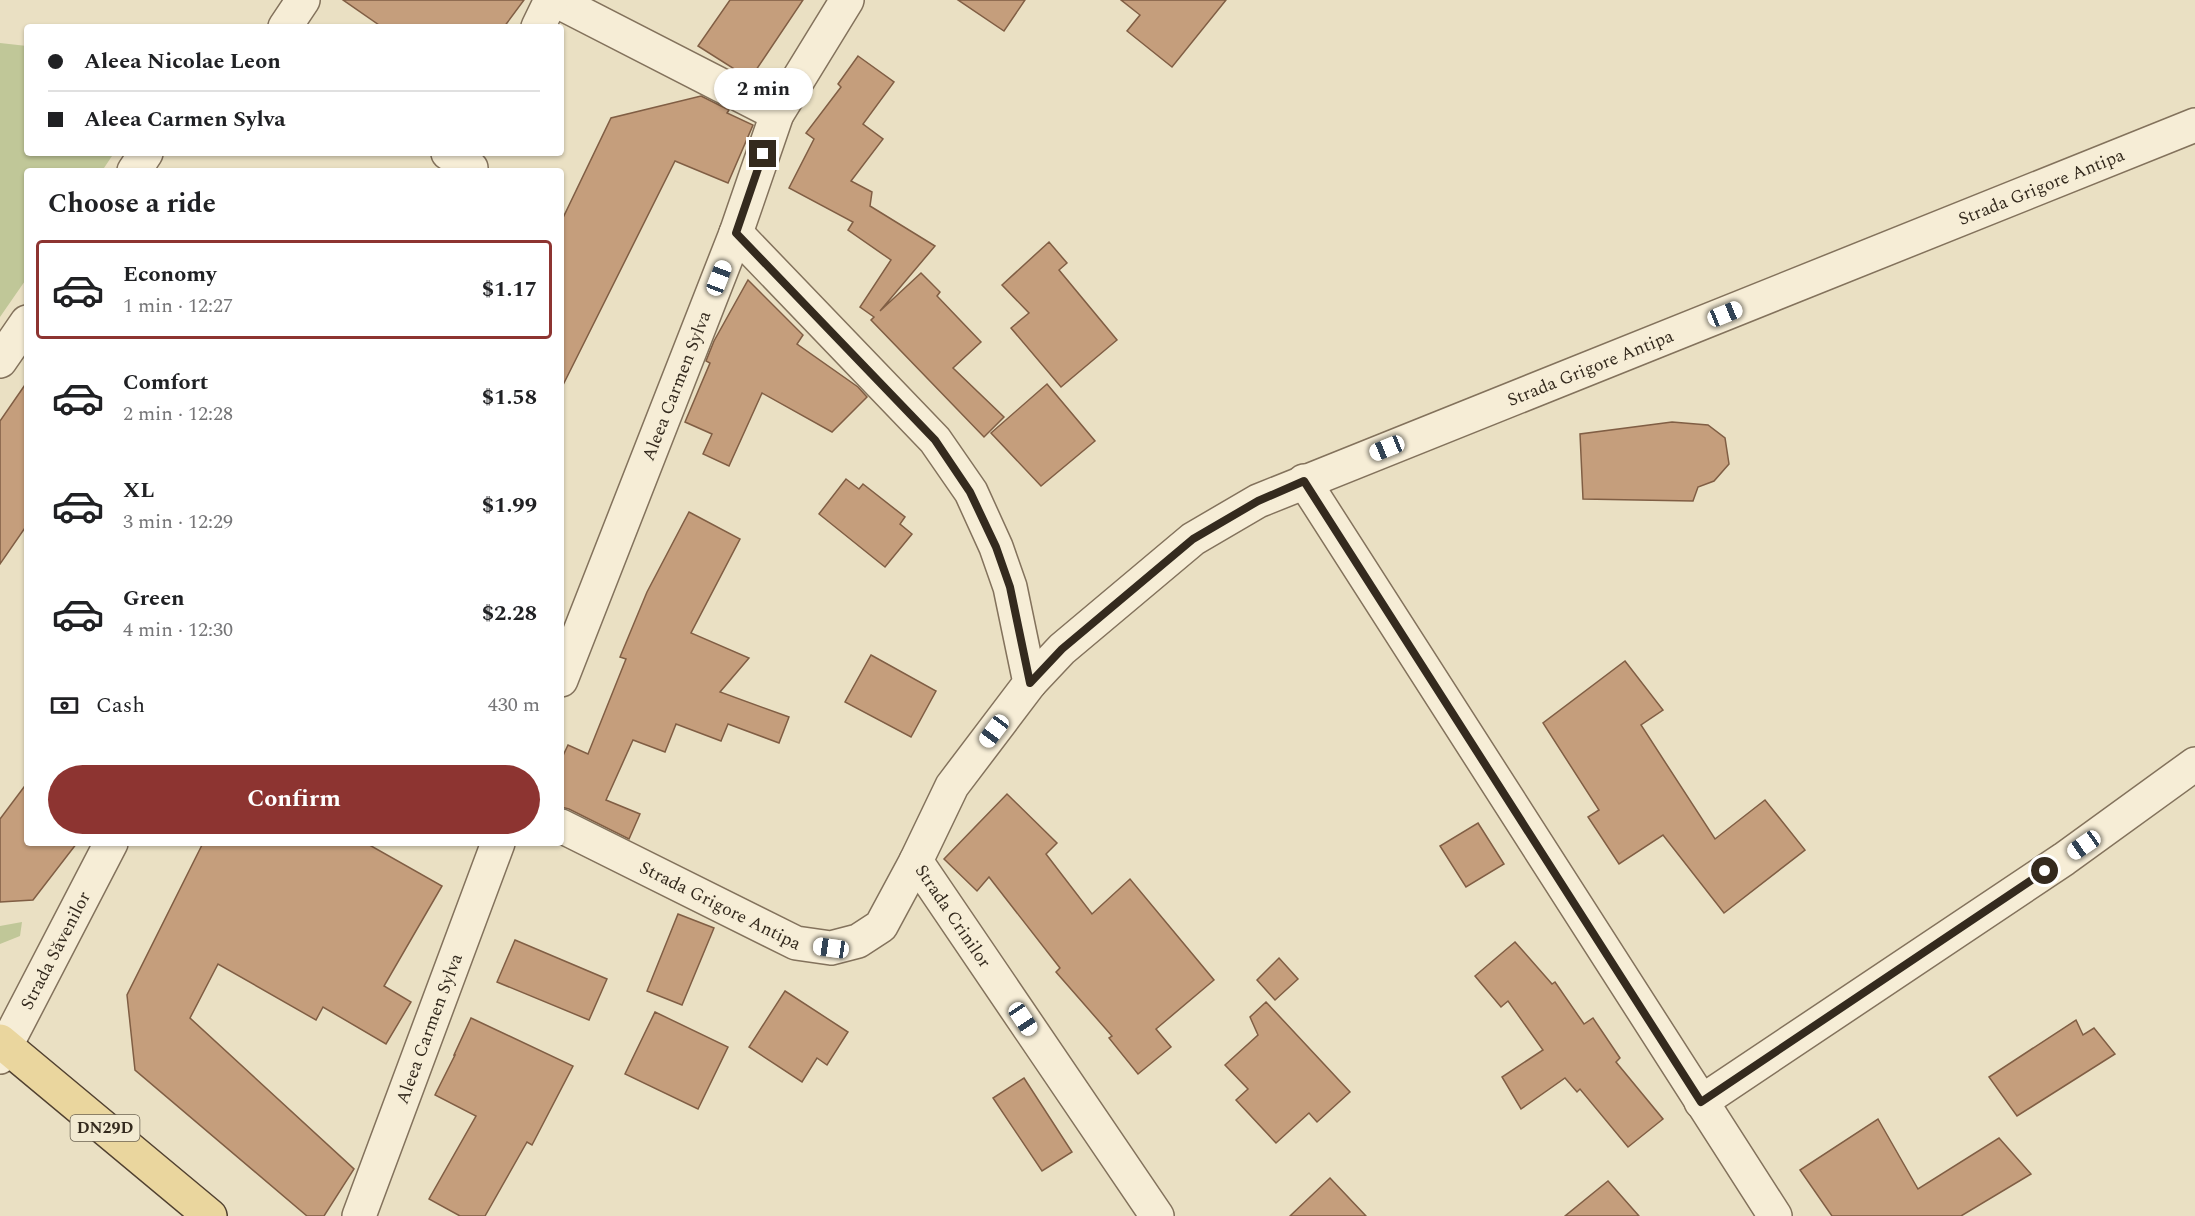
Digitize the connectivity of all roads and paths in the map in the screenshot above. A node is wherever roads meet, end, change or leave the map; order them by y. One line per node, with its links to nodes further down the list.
1 (303, 0): 4 (street)
2 (553, 0): 5 (street); 6 (street)
3 (847, 0): 6 (street, Aleea Carmen Sylva)
4 (287, 24)
5 (540, 24)
6 (777, 114): 8 (street, Aleea Carmen Sylva)
7 (2195, 125): 11 (street, Strada Grigore Antipa)
8 (736, 233): 12 (street, Aleea Carmen Sylva); 13 (street)
9 (24, 326): 10 (street)
10 (0, 361)
11 (1304, 481): 13 (street, Strada Grigore Antipa); 20 (street)
12 (564, 672)
13 (1030, 683): 18 (street, Strada Crinilor)
14 (2195, 764): 20 (street)
15 (564, 827): 18 (street, Strada Grigore Antipa)
16 (109, 846): 19 (street, Strada Săvenilor)
17 (497, 846): 22 (street, Aleea Carmen Sylva)
18 (916, 861): 23 (street, Strada Crinilor)
19 (2, 1048): 21 (main road, DN29D)
20 (1701, 1102): 24 (street)
21 (210, 1216)
22 (359, 1216)
23 (1157, 1216)
24 (1775, 1216)

